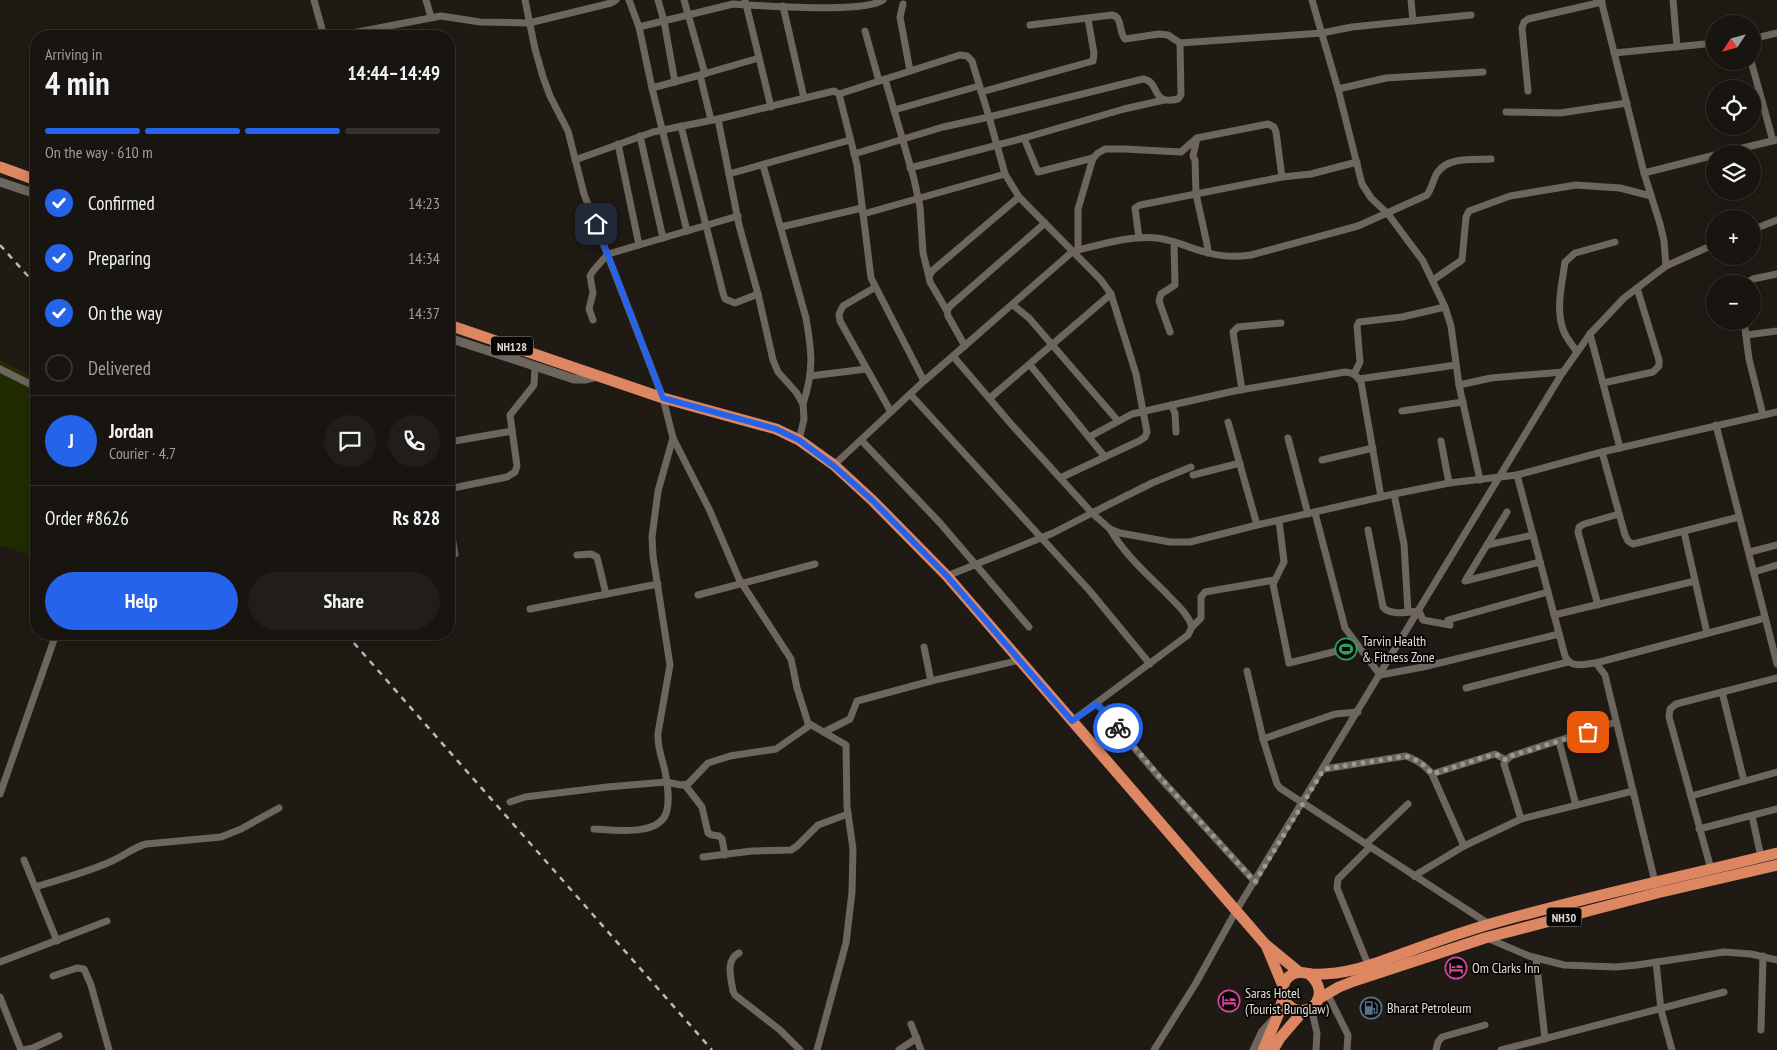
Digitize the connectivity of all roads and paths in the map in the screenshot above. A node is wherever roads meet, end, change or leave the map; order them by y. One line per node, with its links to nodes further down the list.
1 (314, 0): 28 (street)
2 (426, 0): 21 (street)
3 (525, 0): 25 (street)
4 (616, 0): 14 (street)
5 (629, 0): 27 (street)
6 (658, 0): 23 (street)
7 (684, 0): 19 (street)
8 (709, 0): 18 (street)
9 (883, 0): 17 (street)
10 (1312, 0): 31 (street)
11 (1411, 0): 24 (street)
12 (1673, 0): 36 (street)
13 (1602, 1): 37 (street); 48 (street)
14 (599, 3): 25 (street)
15 (746, 3): 17 (street); 18 (street); 38 (street)
16 (903, 4): 40 (street)
17 (783, 6): 50 (street)
18 (711, 9): 19 (street)
19 (688, 15): 23 (street); 42 (street)
20 (1471, 15): 24 (street)
21 (431, 17): 25 (street); 29 (street)
22 (1088, 19): 26 (street); 34 (street); 46 (street)
23 (664, 21): 27 (street); 44 (street)
24 (1413, 21): 31 (street)
25 (529, 23): 75 (street)
26 (1030, 25)
27 (639, 27): 45 (street)
28 (322, 30)
29 (367, 30)
30 (865, 31): 43 (street)
31 (1322, 33): 34 (street); 47 (street)
32 (1777, 33): 33 (street)
33 (1761, 37)
34 (1180, 43): 51 (street)
35 (1706, 44): 36 (street)
36 (1677, 47): 37 (street)
37 (1614, 53): 52 (street)
38 (759, 58): 42 (street); 53 (street)
39 (1754, 70): 65 (street)
40 (910, 71): 43 (street); 46 (street)
41 (1483, 72): 47 (street)
42 (703, 74): 44 (street); 57 (street)
43 (882, 80): 49 (street); 54 (street)
44 (675, 82): 45 (street)
45 (652, 88): 59 (street)
46 (980, 89): 54 (street); 56 (street)
47 (1338, 89): 76 (street)
48 (1528, 92)
49 (840, 94): 50 (street); 63 (street)
50 (804, 98): 53 (street)
51 (1164, 100): 56 (street); 61 (street)
52 (1627, 103): 55 (street); 80 (street)
53 (771, 107): 57 (street)
54 (894, 110): 64 (street)
55 (1506, 112)
56 (989, 117): 64 (street); 68 (street)
57 (714, 120): 58 (street); 81 (street)
58 (681, 126): 59 (street); 96 (street)
59 (662, 130): 60 (street); 99 (street)
60 (640, 136): 66 (street); 100 (street)
61 (1024, 138): 68 (street); 73 (street)
62 (1198, 138): 69 (street); 71 (street); 83 (street)
63 (850, 140): 70 (street); 77 (street)
64 (903, 140): 70 (street); 79 (street)
65 (1775, 140): 67 (street)
66 (618, 144): 75 (street); 104 (street)
67 (1754, 145)
68 (997, 146): 79 (street); 82 (street)
69 (1181, 152): 71 (street); 73 (street)
70 (854, 154): 91 (street)
71 (1193, 156): 87 (street)
72 (1706, 157): 80 (street)
73 (1093, 158): 106 (street)
74 (1491, 159): 92 (street)
75 (575, 160): 108 (street)
76 (1357, 162): 83 (street); 92 (street)
77 (763, 165): 81 (street); 98 (street)
78 (0, 167): 84 (highway)
79 (910, 168): 90 (street)
80 (1644, 173): 88 (street)
81 (729, 174): 93 (street)
82 (1005, 174): 89 (street); 90 (street)
83 (1282, 177): 87 (street)
84 (30, 178)
85 (0, 182): 86 (street)
86 (30, 192)
87 (1196, 194): 101 (street); 107 (street)
88 (1651, 196): 109 (street); 113 (street)
89 (1019, 197): 95 (street); 111 (street)
90 (918, 198): 91 (street); 111 (street)
91 (862, 211): 98 (street); 114 (street)
92 (1388, 214): 107 (street); 113 (street)
93 (738, 216): 96 (street); 116 (street)
94 (1777, 220): 97 (street)
95 (1045, 223): 106 (street); 120 (street)
96 (706, 226): 99 (street); 116 (street)
97 (1761, 226)
98 (781, 227): 141 (street)
99 (687, 231): 100 (street)
100 (663, 238): 104 (street)
101 (1139, 238): 102 (street); 106 (street)
102 (1174, 242): 107 (street); 126 (street)
103 (1615, 242): 132 (street)
104 (639, 245): 108 (street)
105 (1706, 248): 109 (street)
106 (1075, 251): 117 (street); 118 (street)
107 (1208, 253)
108 (608, 254): 121 (street); 149 (street)
109 (1666, 266): 115 (street)
110 (1777, 274): 112 (street)
111 (929, 277): 120 (street)
112 (1761, 277)
113 (1433, 280): 119 (street)
114 (874, 288): 138 (street); 143 (street)
115 (1637, 288): 127 (street); 144 (street)
116 (758, 294): 152 (street)
117 (1111, 294): 131 (street); 154 (street)
118 (1013, 305): 130 (street); 131 (street)
119 (1445, 307): 135 (street); 142 (street)
120 (947, 311): 130 (street)
121 (593, 320)
122 (1281, 322): 147 (street)
123 (455, 327): 140 (highway, NH128)
124 (1745, 330): 128 (street)
125 (1777, 331): 128 (street)
126 (1170, 332)
127 (1590, 334): 132 (street); 144 (street)
128 (1746, 335): 158 (street)
129 (455, 340): 136 (street)
130 (964, 346): 133 (street)
131 (1052, 346): 134 (street); 159 (street)
132 (1577, 352): 139 (street)
133 (953, 356): 143 (street); 150 (street)
134 (1030, 365): 150 (street); 164 (street)
135 (1456, 365): 142 (street); 146 (street)
136 (535, 367): 140 (street); 162 (street)
137 (0, 369): 145 (street)
138 (866, 369): 141 (street); 156 (street)
139 (1564, 372): 146 (street); 180 (street)
140 (598, 376): 149 (highway, NH128)
141 (810, 376): 152 (street)
142 (1357, 377): 147 (street); 171 (street)
143 (924, 381): 148 (street)
144 (1603, 383): 172 (street)
145 (30, 384)
146 (1459, 385): 151 (street)
147 (1242, 390): 153 (street)
148 (910, 394): 156 (street); 197 (street)
149 (663, 398): 165 (street); 167 (highway, NH128)
150 (990, 398): 179 (street)
151 (1463, 402): 155 (street); 181 (street)
152 (803, 404): 167 (street)
153 (1172, 405): 154 (street); 163 (street)
154 (1144, 411): 159 (street); 174 (street)
155 (1402, 411)
156 (891, 412): 168 (street)
157 (1777, 412): 158 (street)
158 (1763, 416): 161 (street)
159 (1118, 421): 164 (street)
160 (1228, 422): 176 (street)
161 (1716, 425): 172 (street); 190 (street)
162 (512, 431): 169 (street); 183 (street)
163 (1176, 432)
164 (1089, 437): 174 (street)
165 (673, 438): 210 (street); 211 (street)
166 (1288, 438): 188 (street)
167 (799, 440): 177 (highway, NH128)
168 (861, 440): 177 (street); 204 (street)
169 (455, 441)
170 (1440, 441): 182 (street)
171 (1372, 448): 175 (street); 185 (street)
172 (1620, 448): 173 (street)
173 (1602, 452): 178 (street); 189 (street)
174 (1105, 457): 179 (street)
175 (1322, 460)
176 (1240, 463): 187 (street); 192 (street)
177 (834, 466): 207 (highway, NH128)
178 (1517, 475): 180 (street); 196 (street)
179 (1060, 478): 187 (street)
180 (1499, 478): 181 (street); 217 (street)
181 (1480, 480): 182 (street)
182 (1449, 483): 184 (street)
183 (455, 488)
184 (1394, 494): 185 (street); 218 (street)
185 (1381, 497): 188 (street)
186 (1507, 512): 198 (street)
187 (1092, 513): 193 (street); 197 (street)
188 (1312, 513): 191 (street); 234 (street)
189 (1619, 514): 195 (street); 215 (street)
190 (1739, 517): 195 (street); 200 (street)
191 (1279, 521): 192 (street); 208 (street)
192 (1257, 525): 193 (street)
193 (1110, 529): 222 (street)
194 (1368, 530): 218 (street)
195 (1684, 532): 209 (street)
196 (1532, 535): 198 (street); 202 (street)
197 (1041, 538): 204 (street); 231 (street)
198 (1487, 545): 202 (street)
199 (1777, 545): 200 (street)
200 (1750, 552): 206 (street)
201 (577, 555): 213 (street)
202 (1540, 562): 212 (street)
203 (815, 564): 211 (street)
204 (976, 564): 207 (street); 221 (street)
205 (1777, 566): 206 (street)
206 (1754, 572): 220 (street)
207 (947, 576): 228 (highway, NH128)
208 (1274, 580): 222 (street); 227 (street)
209 (1695, 581): 215 (street); 223 (street)
210 (658, 584): 213 (street); 252 (street)
211 (744, 584): 214 (street); 243 (street)
212 (1548, 592): 217 (street); 219 (street)
213 (606, 594): 216 (street)
214 (698, 595)
215 (1598, 605): 219 (street)
216 (530, 609)
217 (1419, 611): 218 (street); 234 (street)
218 (1408, 612)
219 (1554, 616): 224 (street)
220 (1765, 618): 223 (street); 232 (street)
221 (1029, 627)
222 (1192, 627): 231 (street)
223 (1707, 633): 230 (street)
224 (1559, 634): 229 (street); 234 (street)
225 (54, 640): 255 (street)
226 (924, 647): 236 (street)
227 (1341, 650)
228 (1020, 660): 236 (street); 241 (highway, NH128)
229 (1568, 662): 230 (street); 237 (street)
230 (1596, 663): 242 (street)
231 (1150, 664): 239 (street)
232 (1777, 664)
233 (1247, 671): 245 (street)
234 (1380, 675): 240 (street)
235 (1777, 678): 238 (street)
236 (931, 681): 244 (street)
237 (1466, 688)
238 (1722, 692): 251 (street); 256 (street)
239 (1097, 704): 241 (street); 278 (street)
240 (1358, 712): 245 (street); 248 (street)
241 (1072, 721): 281 (highway, NH128)
242 (1616, 722): 246 (street); 254 (street)
243 (808, 723): 244 (street); 253 (street)
244 (824, 732): 263 (street)
245 (1263, 739): 258 (street)
246 (1559, 741): 247 (street); 260 (street)
247 (1506, 760): 250 (street); 265 (street)
248 (1324, 769): 250 (street); 258 (street)
249 (1777, 772): 251 (street)
250 (1432, 774): 269 (street)
251 (1744, 781): 256 (street)
252 (666, 782): 253 (street); 257 (street); 266 (street)
253 (685, 785): 271 (street)
254 (1633, 791): 260 (street); 279 (street)
255 (0, 794)
256 (1690, 796): 267 (street)
257 (510, 802)
258 (1304, 802): 268 (street); 278 (street)
259 (1408, 804): 268 (street)
260 (1576, 805): 265 (street)
261 (278, 808): 280 (street)
262 (1777, 810): 264 (street)
263 (848, 814): 271 (street); 312 (street)
264 (1752, 816): 267 (street); 273 (street)
265 (1521, 819): 269 (street)
266 (594, 829)
267 (1699, 829): 276 (street)
268 (1368, 845): 277 (street); 293 (street)
269 (1464, 846): 277 (street)
270 (1777, 853): 273 (highway, NH30)
271 (725, 855): 272 (street)
272 (703, 857)
273 (1761, 857): 276 (highway, NH30)
274 (24, 860): 280 (street)
275 (1777, 865): 284 (highway, NH30)
276 (1711, 869): 279 (highway, NH30)
277 (1414, 876): 283 (street)
278 (1255, 882): 281 (street)
279 (1655, 882): 283 (highway, NH30)
280 (35, 887): 285 (street)
281 (1236, 911): 286 (highway, NH128); 315 (street)
282 (107, 922): 285 (street)
283 (1489, 924): 293 (highway, NH30)
284 (1485, 938): 289 (street); 293 (highway, NH30)
285 (57, 941): 291 (street)
286 (1265, 944): 294 (highway, NH128); 296 (highway, NH128)
287 (739, 952): 311 (street)
288 (1763, 956): 290 (street); 292 (street); 305 (street)
289 (1536, 958): 292 (street); 308 (street)
290 (1777, 960)
291 (0, 962)
292 (1656, 962): 301 (street)
293 (1370, 970): 294 (highway, NH30); 300 (highway, NH30)
294 (1304, 973): 296 (highway); 300 (highway)
295 (53, 976): 310 (street)
296 (1283, 986): 298 (highway)
297 (1724, 992): 301 (street)
298 (1283, 998): 300 (highway); 302 (highway)
299 (1, 1000): 309 (street)
300 (1315, 1002): 318 (highway, NH30); 319 (street); 320 (street)
301 (1661, 1010): 308 (street); 323 (street)
302 (1279, 1013): 316 (street); 317 (highway)
303 (912, 1024): 307 (street)
304 (1486, 1025): 321 (street)
305 (1761, 1030)
306 (59, 1036): 309 (street)
307 (917, 1038): 313 (street); 314 (street)
308 (1546, 1039): 322 (street)
309 (22, 1050)
310 (109, 1050)
311 (800, 1050)
312 (817, 1050)
313 (899, 1050)
314 (921, 1050)
315 (1154, 1050)
316 (1253, 1050)
317 (1263, 1050)
318 (1273, 1050)
319 (1316, 1050)
320 (1347, 1050)
321 (1436, 1050)
322 (1501, 1050)
323 (1672, 1050)

